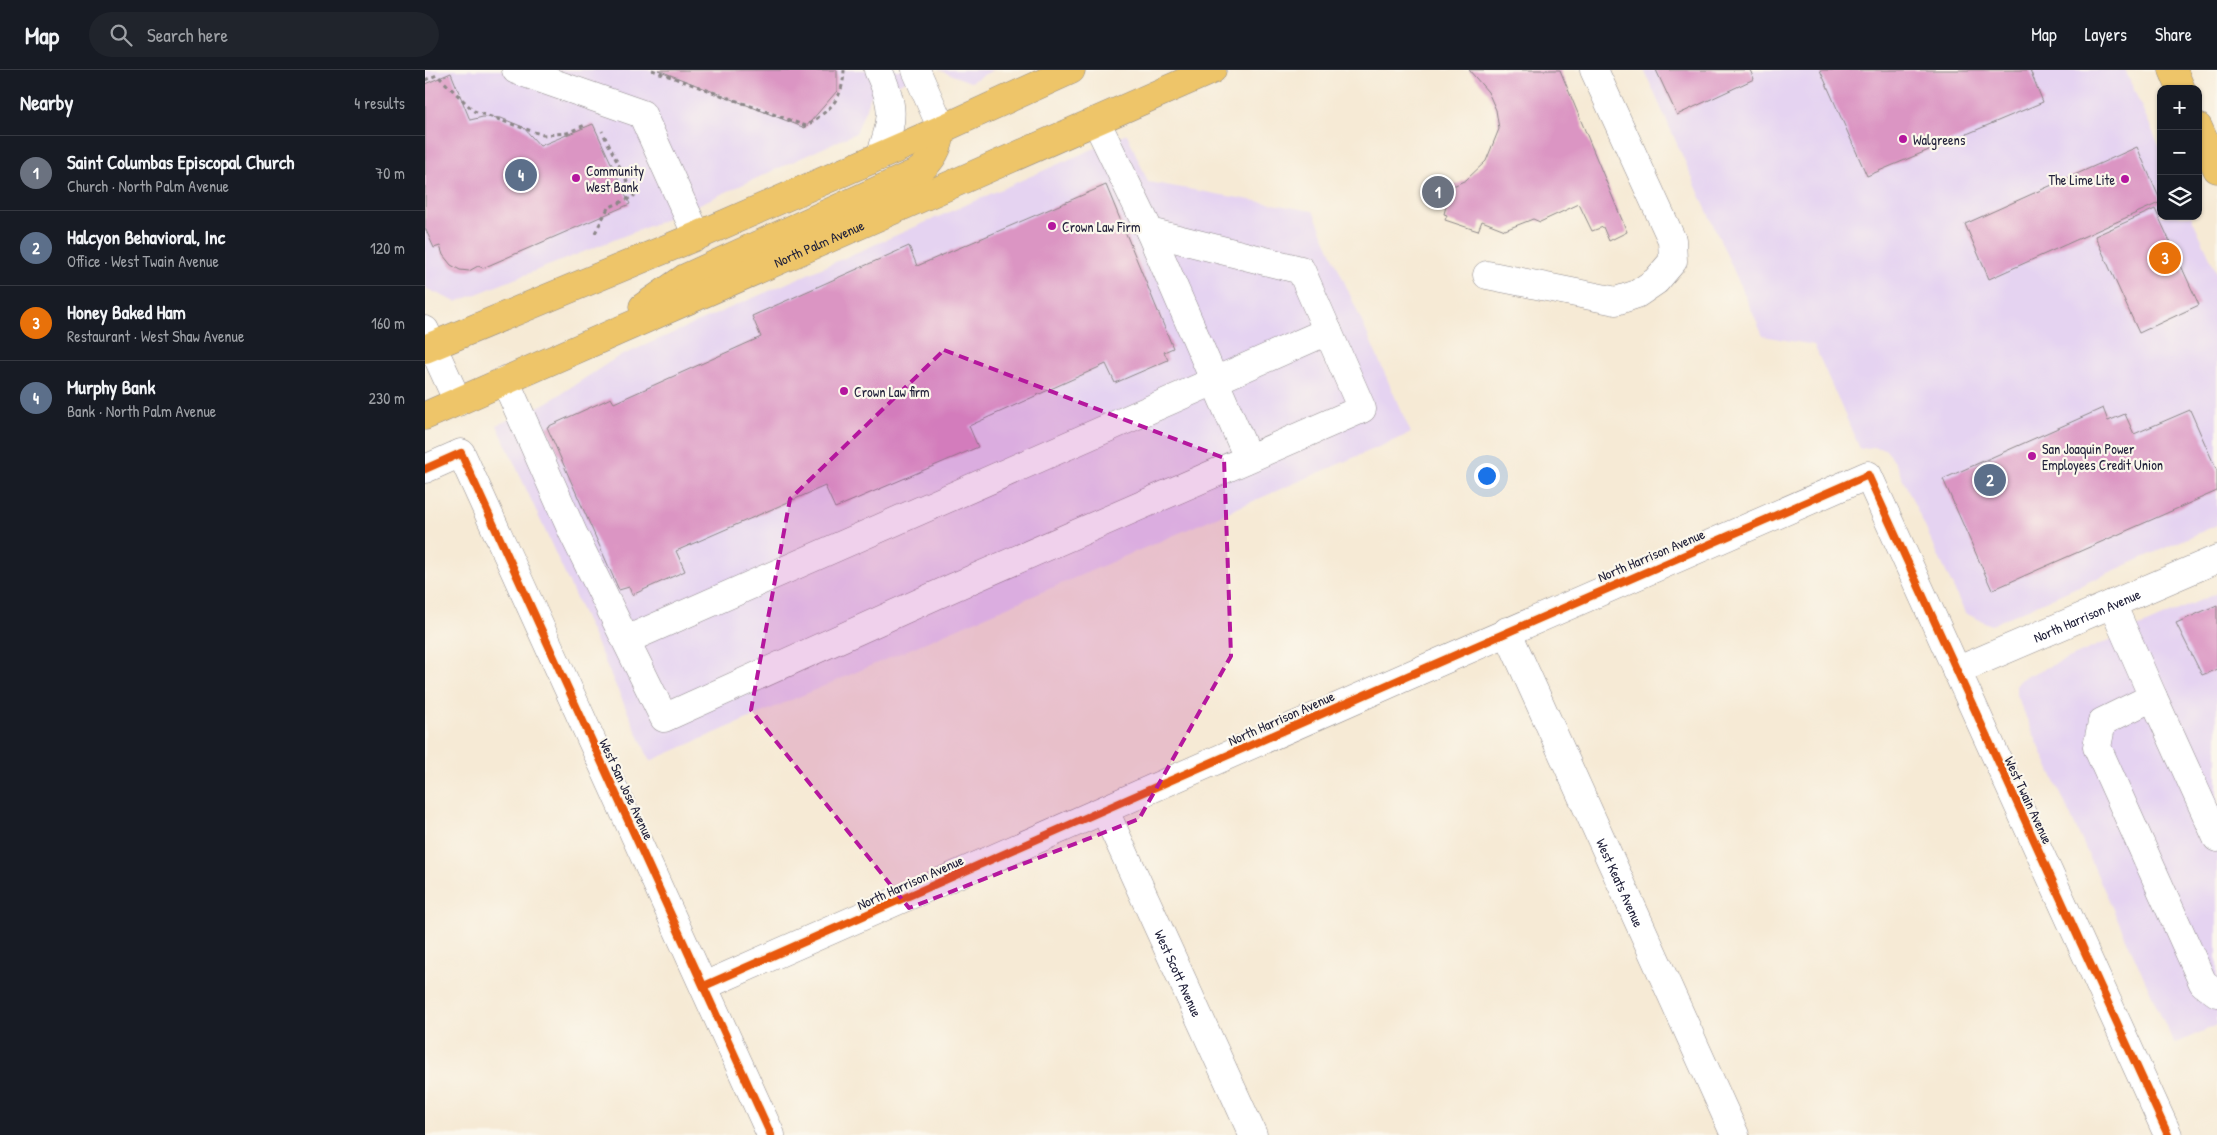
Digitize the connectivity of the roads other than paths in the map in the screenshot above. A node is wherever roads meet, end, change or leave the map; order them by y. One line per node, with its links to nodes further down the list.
1 (516, 70): 15 (street)
2 (878, 70): 12 (street)
3 (916, 70): 10 (street)
4 (1071, 70): 10 (main road)
5 (1212, 70): 9 (main road, North Palm Avenue)
6 (1594, 70): 16 (street)
7 (2173, 70): 8 (main road)
8 (2179, 85)
9 (1096, 121): 14 (street); 19 (main road, North Palm Avenue)
10 (942, 129): 12 (main road); 19 (main road)
11 (2199, 130): 13 (main road)
12 (880, 156): 15 (main road)
13 (2217, 168)
14 (1150, 232): 17 (street); 21 (street)
15 (697, 236): 18 (main road)
16 (1487, 275)
17 (1328, 331): 21 (street); 24 (street)
18 (427, 342): 22 (street)
19 (591, 343): 20 (main road, North Palm Avenue)
20 (505, 380): 22 (main road, North Palm Avenue); 30 (street)
21 (1215, 381): 24 (street); 30 (street)
22 (458, 402): 23 (main road, North Palm Avenue)
23 (425, 416)
24 (1248, 458): 30 (street)
25 (425, 469): 35 (street, West San Jose Avenue)
26 (1868, 476): 29 (street, North Harrison Avenue); 31 (street, West Twain Avenue)
27 (2217, 559): 28 (street, North Harrison Avenue)
28 (2113, 604): 31 (street, North Harrison Avenue); 32 (street)
29 (1507, 631): 33 (street, North Harrison Avenue); 39 (street, West Keats Avenue)
30 (626, 640)
31 (1956, 671): 40 (street, West Twain Avenue)
32 (2153, 697): 34 (street); 36 (street)
33 (1105, 811): 35 (street, North Harrison Avenue); 38 (street, West Scott Avenue)
34 (2217, 838)
35 (704, 986): 37 (street, West San Jose Avenue)
36 (2217, 993)
37 (771, 1135)
38 (1253, 1135)
39 (1735, 1135)
40 (2168, 1135)

